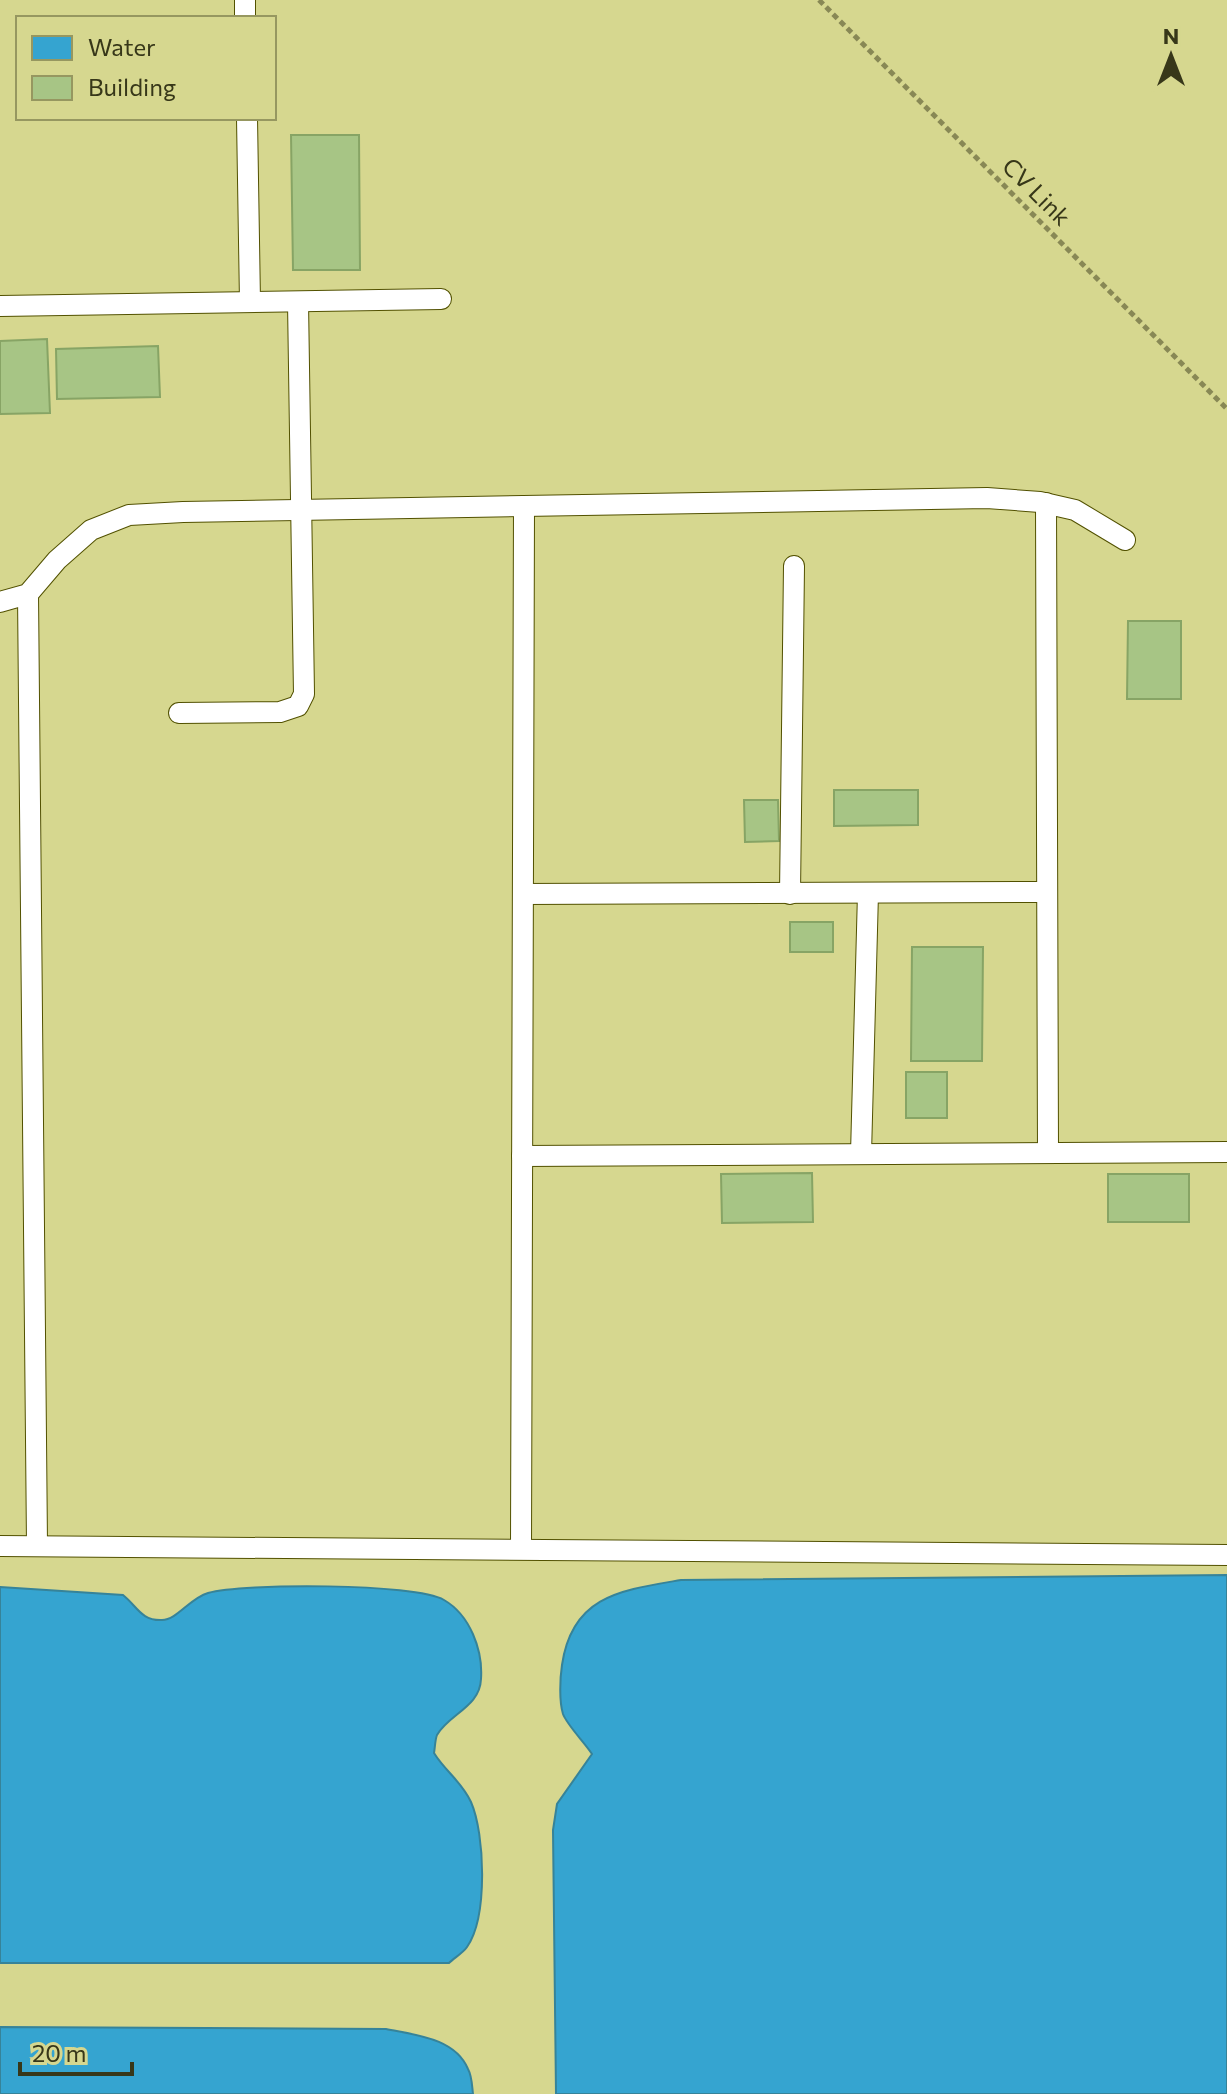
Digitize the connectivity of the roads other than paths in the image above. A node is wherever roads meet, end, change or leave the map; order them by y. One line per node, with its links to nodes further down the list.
1 (247, 120): 3 (lane)
2 (441, 299): 4 (lane)
3 (250, 302): 4 (lane); 5 (lane)
4 (298, 302): 8 (lane)
5 (0, 306)
6 (1046, 503): 7 (lane); 9 (lane); 14 (lane)
7 (524, 506): 8 (lane); 16 (lane)
8 (301, 510): 11 (lane); 13 (lane)
9 (1125, 540)
10 (794, 566): 17 (lane)
11 (28, 594): 12 (lane); 22 (lane)
12 (0, 602)
13 (179, 713)
14 (1047, 892): 15 (lane); 19 (lane)
15 (868, 893): 17 (lane); 20 (lane)
16 (523, 894): 17 (lane); 21 (lane)
17 (790, 894)
18 (1227, 1152): 19 (lane)
19 (1048, 1153): 20 (lane)
20 (861, 1154): 21 (lane)
21 (522, 1156): 24 (lane)
22 (37, 1545): 23 (lane); 24 (lane)
23 (0, 1546)
24 (521, 1549): 25 (lane)
25 (1227, 1555)

